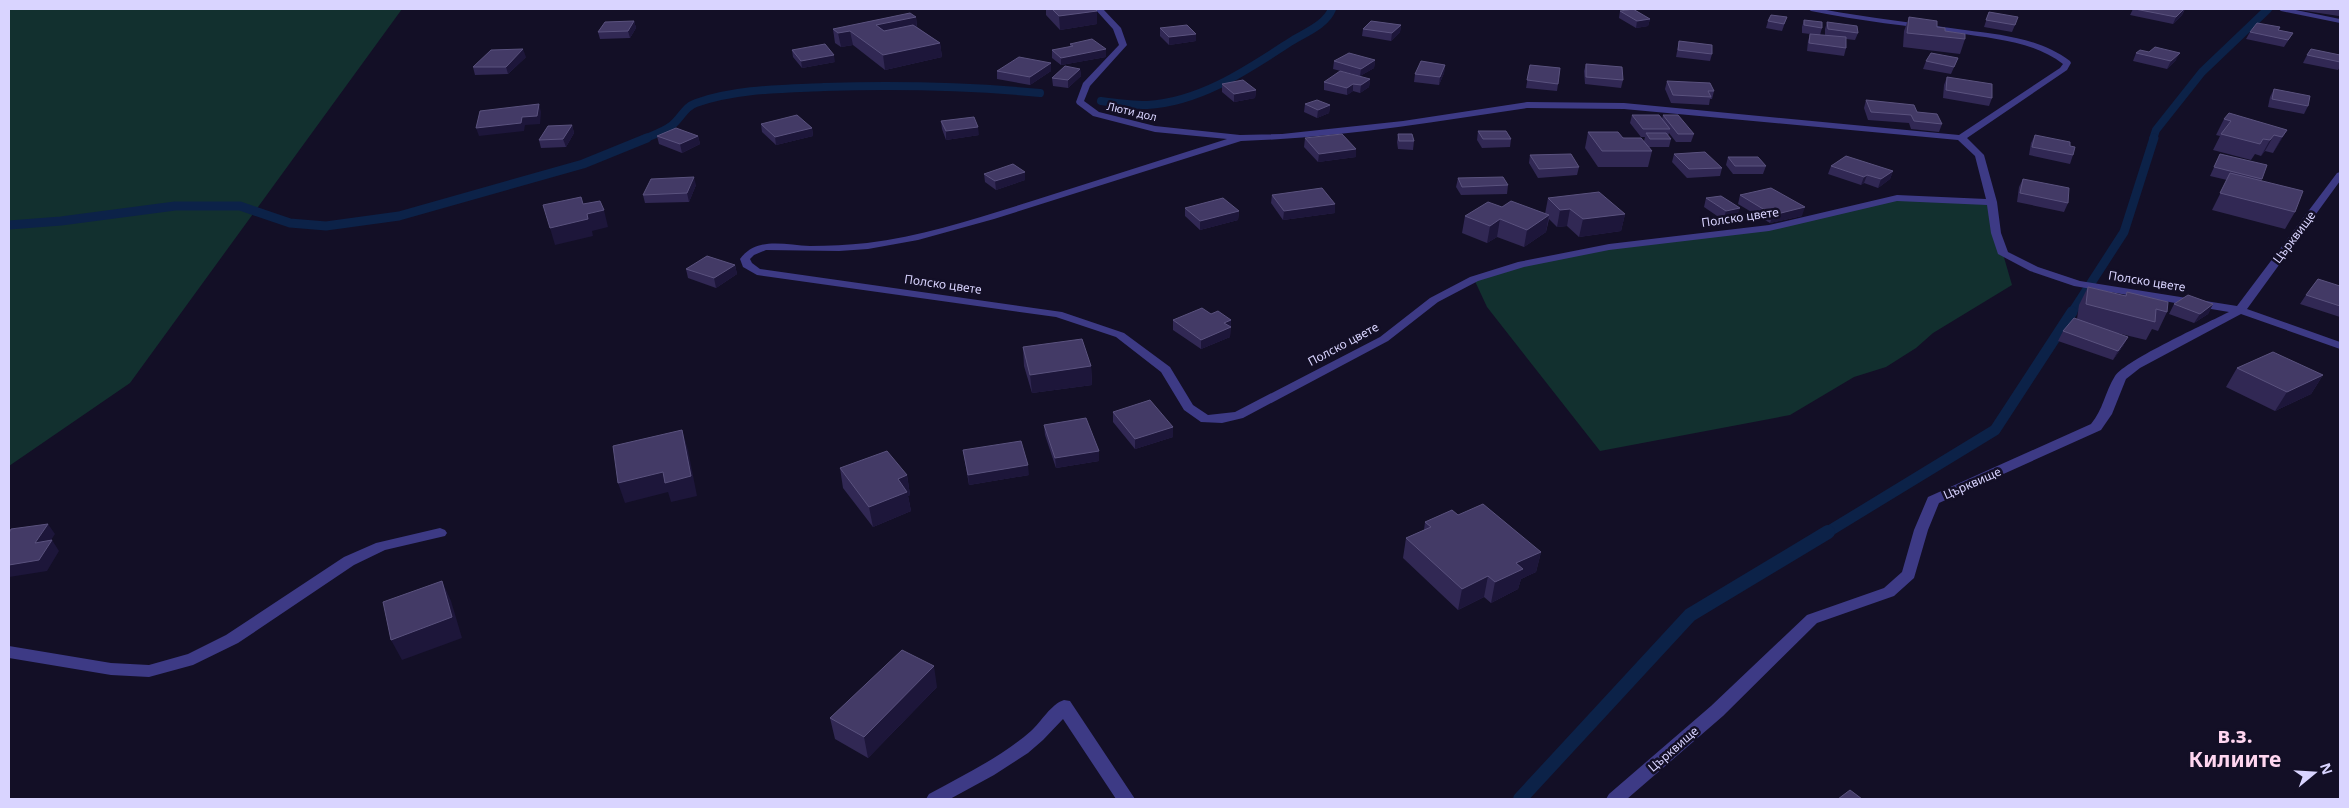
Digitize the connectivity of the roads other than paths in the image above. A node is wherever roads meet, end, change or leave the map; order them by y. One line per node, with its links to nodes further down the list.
1 (1099, 9): 5 (street, Люти дол)
2 (1811, 9): 6 (street)
3 (2281, 9): 4 (street)
4 (2340, 21)
5 (1240, 138): 6 (street); 8 (street, Полско цвете)
6 (1961, 138): 8 (street, Полско цвете)
7 (2340, 175): 9 (street, Църквище)
8 (1992, 202): 9 (street, Полско цвете)
9 (2240, 310): 10 (street, Полско цвете); 15 (street, Църквище)
10 (2340, 346)
11 (440, 533): 12 (street)
12 (9, 652)
13 (935, 799): 14 (street)
14 (1126, 799)
15 (1615, 799)

